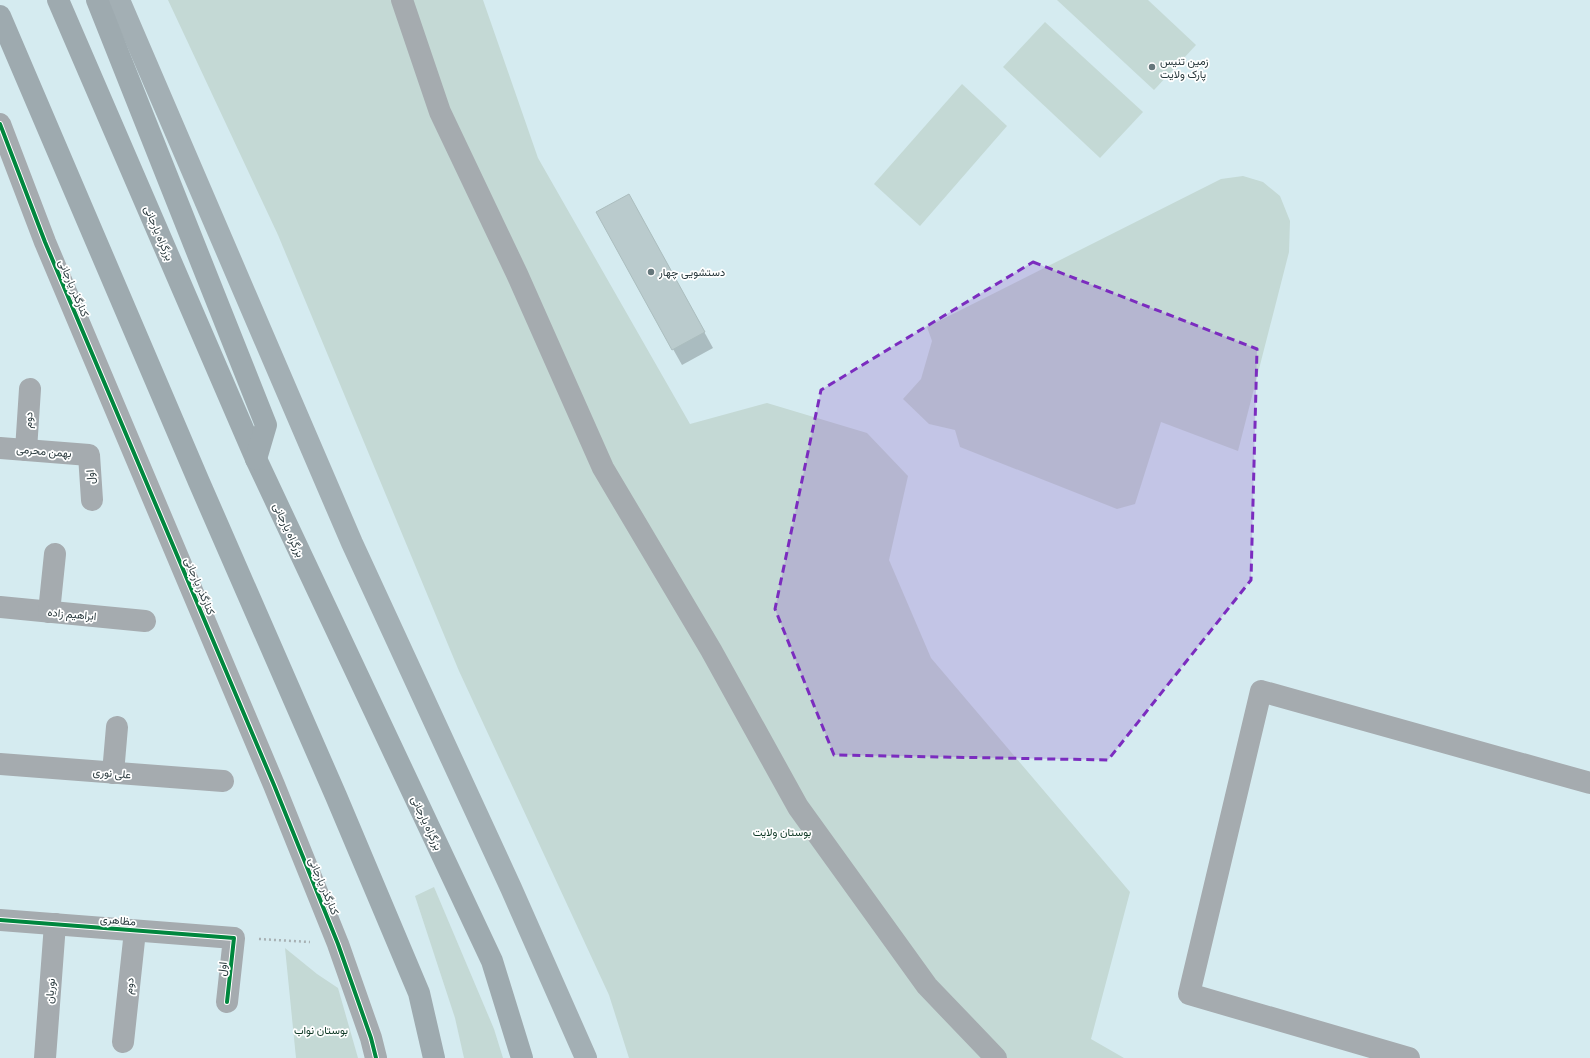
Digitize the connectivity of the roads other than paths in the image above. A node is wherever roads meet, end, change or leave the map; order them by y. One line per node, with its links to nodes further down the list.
1 (58, 0): 11 (highway, بزرگراه یارجانی)
2 (97, 0): 11 (highway)
3 (119, 0): 32 (main road)
4 (402, 0): 33 (street)
5 (0, 16): 30 (highway)
6 (0, 124): 29 (street, کنارگذر یارجانی)
7 (30, 389): 9 (street, دوم)
8 (0, 448): 9 (street, بهمن محرمی)
9 (26, 450): 10 (street, بهمن محرمی)
10 (89, 455): 12 (street, اول)
11 (256, 460): 31 (highway, بزرگراه یارجانی)
12 (92, 500)
13 (55, 554): 15 (street)
14 (0, 607): 15 (street, ابراهیم زاده)
15 (48, 612): 16 (street, ابراهیم زاده)
16 (145, 621)
17 (117, 727): 19 (street)
18 (0, 764): 19 (street, علی نوری)
19 (113, 773): 20 (street, علی نوری)
20 (223, 781)
21 (1590, 783): 34 (street)
22 (0, 920): 23 (street, مظاهری)
23 (55, 924): 24 (street, مظاهری); 28 (street, نوریان)
24 (135, 931): 25 (street, مظاهری); 27 (street, دوم)
25 (234, 938): 26 (street, اول)
26 (227, 1002)
27 (123, 1042)
28 (45, 1058)
29 (376, 1058)
30 (434, 1058)
31 (522, 1058)
32 (586, 1058)
33 (996, 1058)
34 (1408, 1058)

